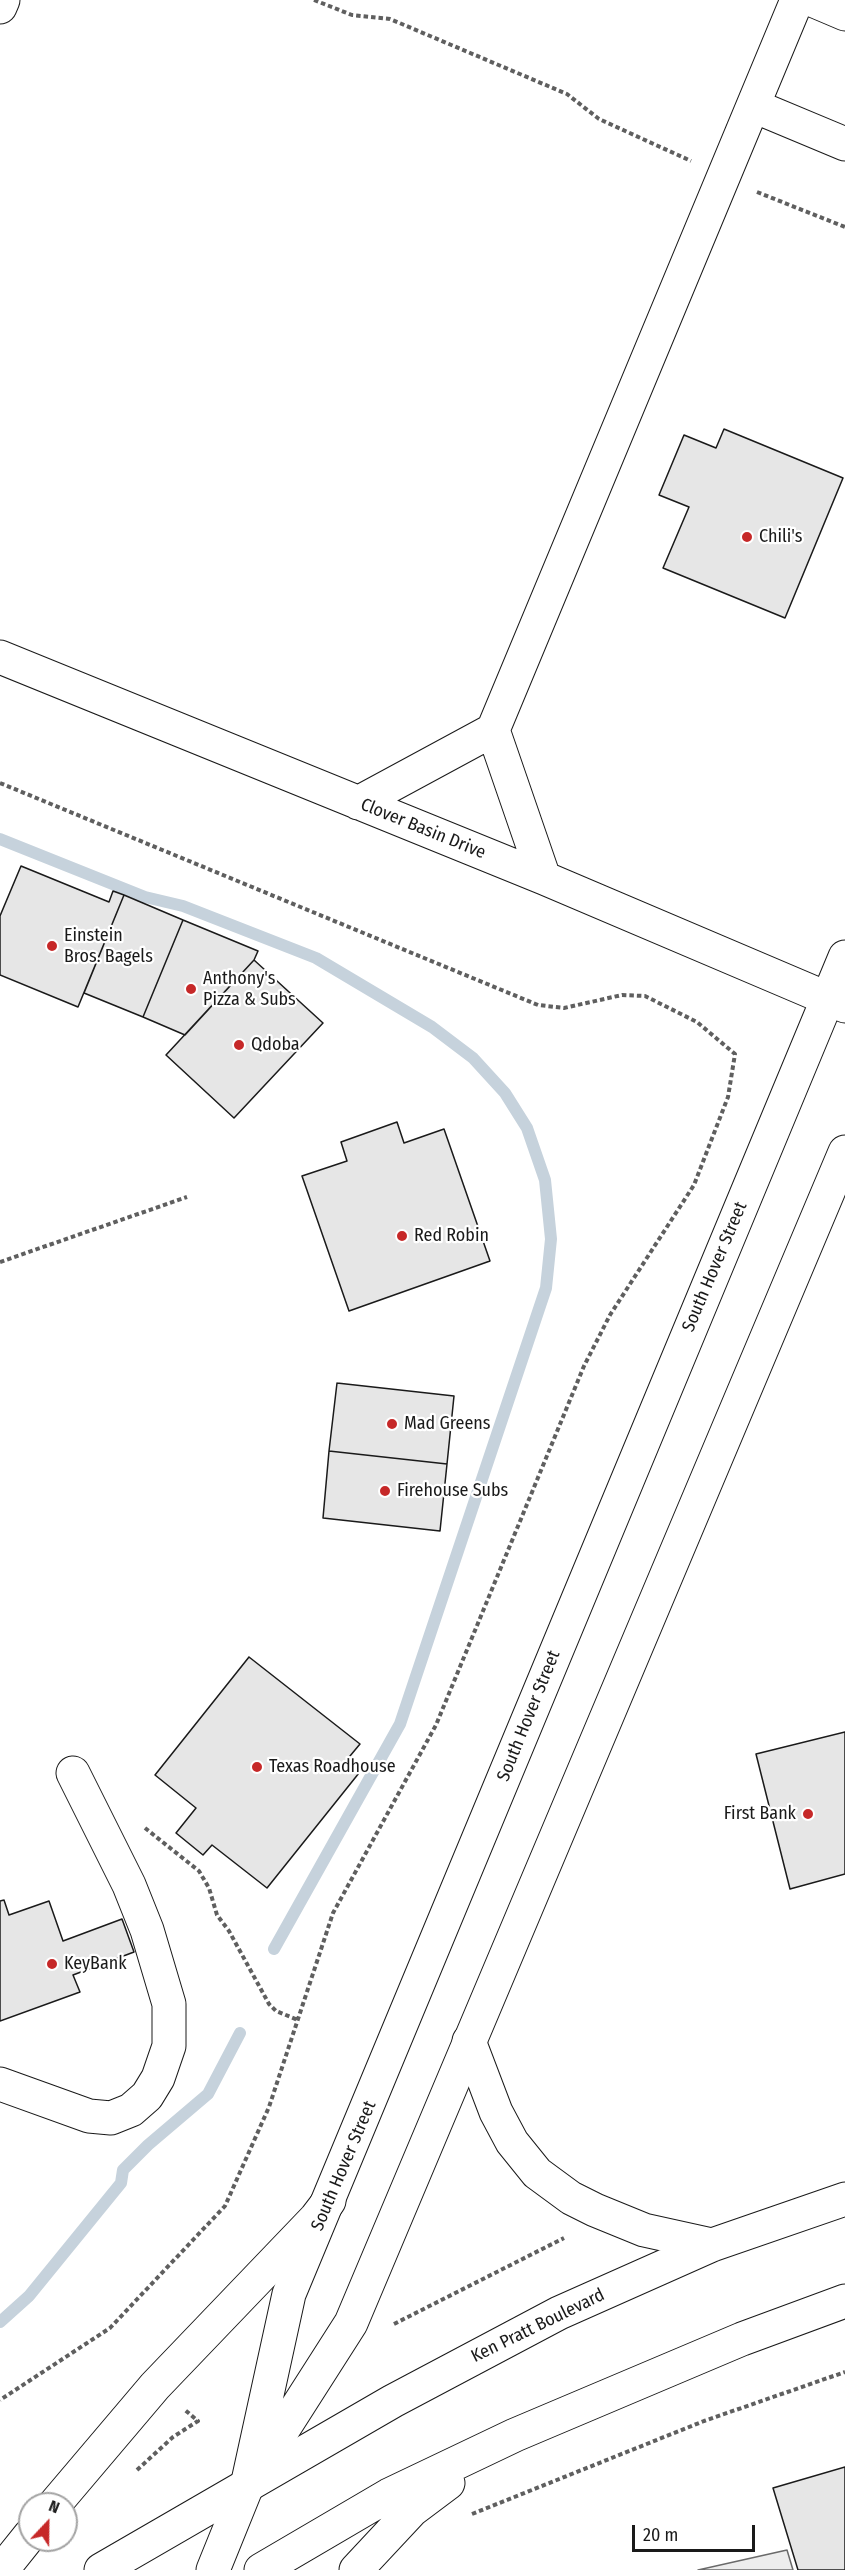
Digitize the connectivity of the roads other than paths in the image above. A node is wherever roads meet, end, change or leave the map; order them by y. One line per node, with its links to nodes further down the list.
1 (3, 0): 4 (main road)
2 (797, 0): 6 (main road)
3 (812, 0): 5 (main road)
4 (0, 7)
5 (845, 14)
6 (753, 106): 7 (main road); 9 (main road)
7 (845, 144)
8 (0, 657): 10 (main road, Clover Basin Drive)
9 (493, 730): 10 (main road); 11 (main road)
10 (358, 803): 11 (main road, Clover Basin Drive)
11 (544, 878): 13 (main road, Clover Basin Drive)
12 (845, 957): 13 (main road, South Hover Street)
13 (836, 1002): 19 (main road, South Hover Street)
14 (845, 1152): 16 (main road, South Hover Street)
15 (73, 1773): 17 (main road)
16 (470, 2041): 20 (main road); 23 (main road, South Hover Street)
17 (0, 2084)
18 (845, 2199): 20 (main road, Ken Pratt Boulevard)
19 (329, 2201): 23 (main road, South Hover Street); 24 (main road)
20 (712, 2245): 23 (main road, Ken Pratt Boulevard)
21 (845, 2301): 22 (main road)
22 (514, 2435): 29 (main road); 30 (main road)
23 (247, 2487): 27 (main road, Ken Pratt Boulevard); 28 (main road, South Hover Street)
24 (65, 2492)
25 (18, 2550): 26 (main road)
26 (2, 2570)
27 (101, 2570)
28 (213, 2570)
29 (261, 2570)
30 (356, 2570)

